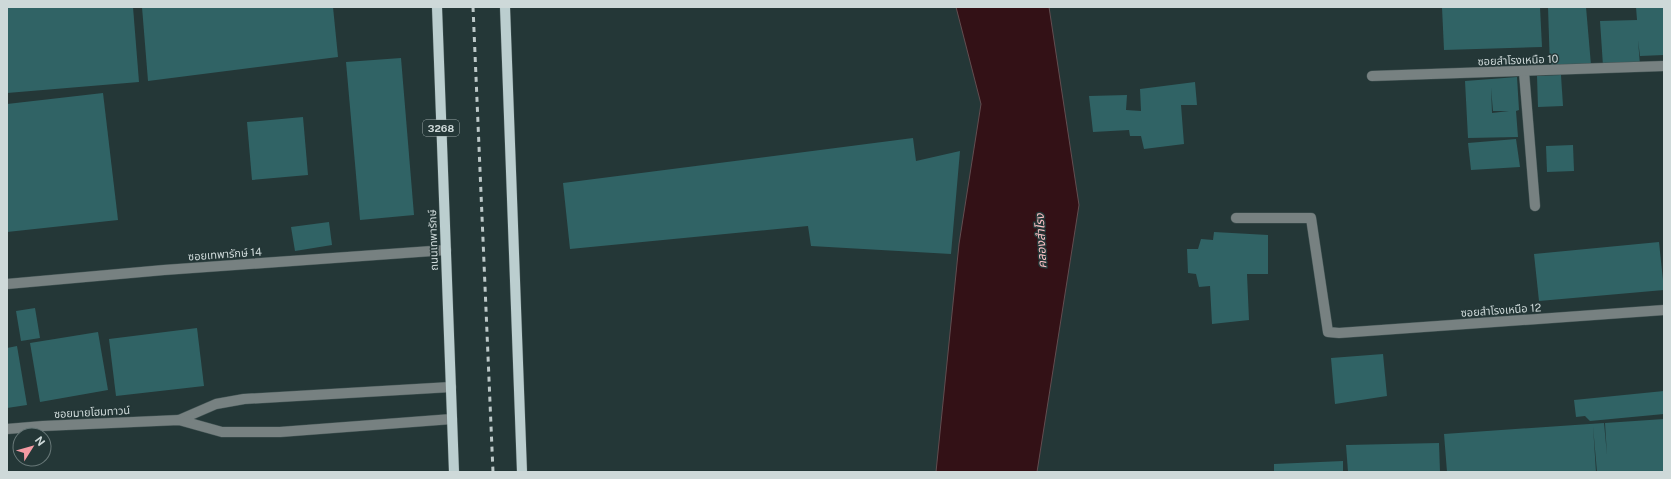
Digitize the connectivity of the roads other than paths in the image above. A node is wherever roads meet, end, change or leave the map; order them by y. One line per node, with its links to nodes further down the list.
1 (436, 7): 8 (main road, ถนนเทพารักษ์ / 3268)
2 (505, 7): 16 (main road)
3 (1664, 66): 4 (street, ซอยสำโรงเหนือ 10)
4 (1524, 72): 5 (street, ซอยสำโรงเหนือ 10); 6 (street)
5 (1372, 76)
6 (1535, 206)
7 (1236, 218): 10 (street, ซอยสำโรงเหนือ 12)
8 (446, 250): 9 (street, ซอยเทพารักษ์ 14); 11 (main road, ถนนเทพารักษ์ / 3268)
9 (7, 284)
10 (1664, 310)
11 (451, 387): 12 (main road, ถนนเทพารักษ์ / 3268); 13 (street)
12 (452, 419): 13 (street); 15 (main road, ถนนเทพารักษ์ / 3268)
13 (179, 420): 14 (street, ซอยมายโฮมทาวน์)
14 (7, 429)
15 (454, 472)
16 (522, 472)

